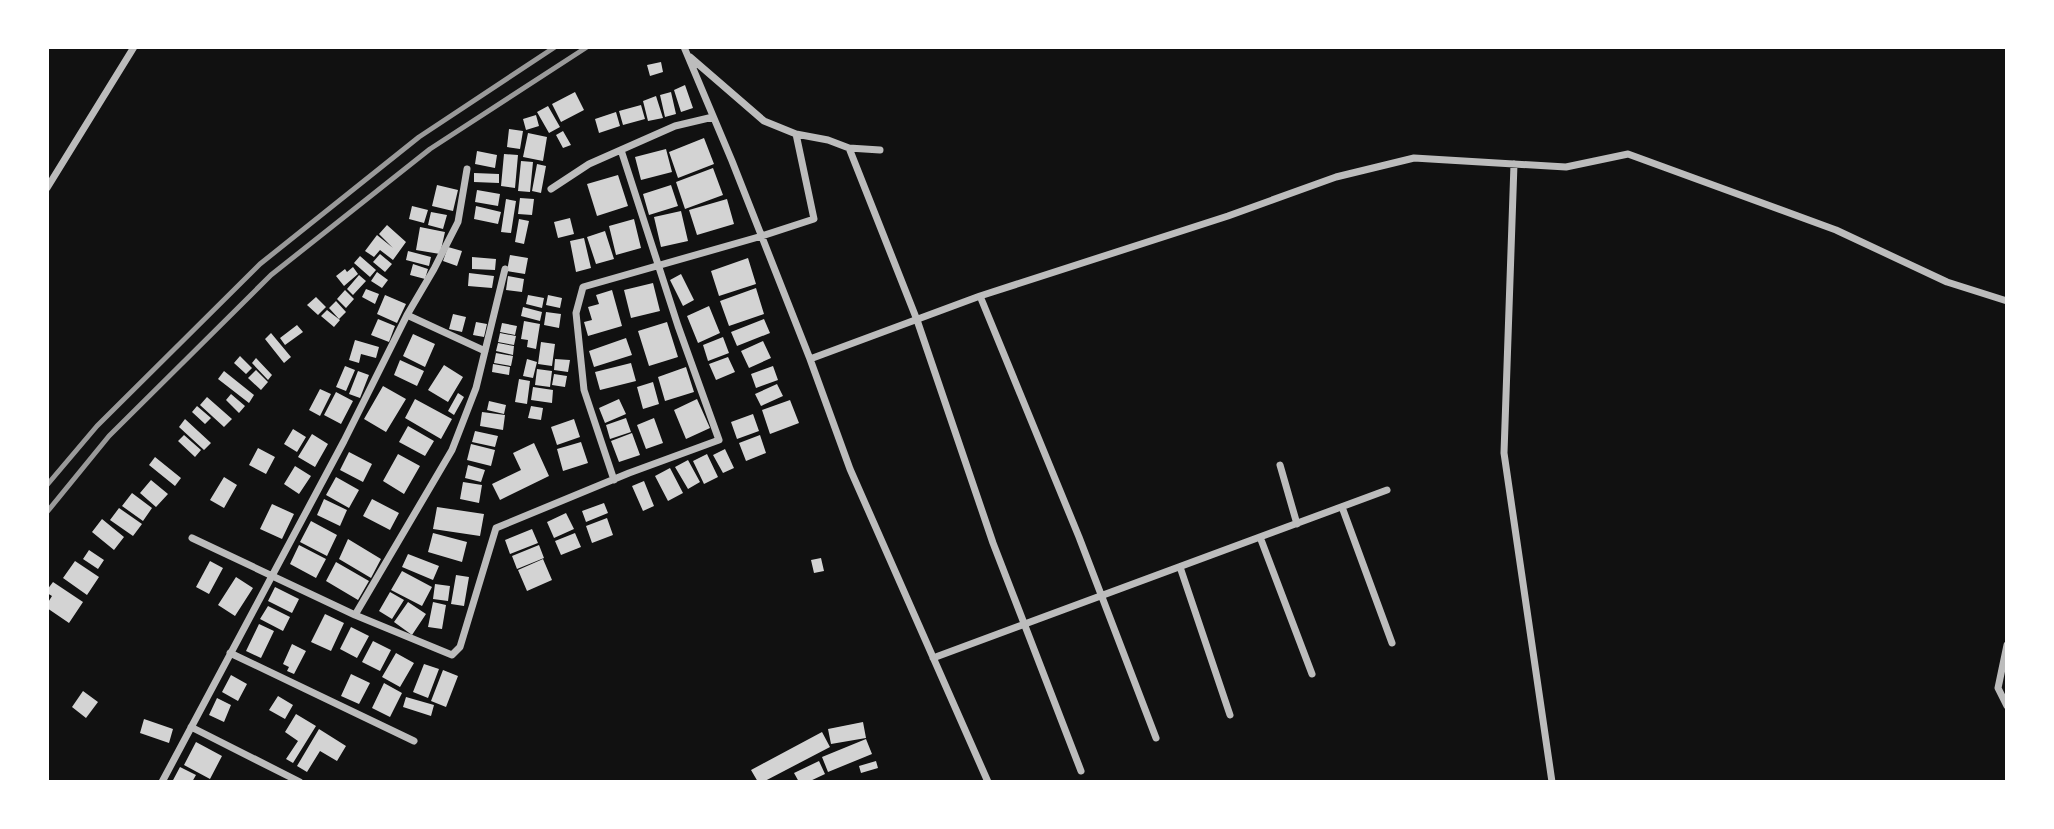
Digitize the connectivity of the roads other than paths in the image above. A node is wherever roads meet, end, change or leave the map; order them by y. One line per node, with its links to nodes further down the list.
1 (134, 47): 10 (street)
2 (685, 51): 3 (street); 4 (street)
3 (713, 117): 6 (street); 12 (street)
4 (796, 134): 5 (street); 12 (street)
5 (849, 148): 7 (street); 18 (street)
6 (621, 150): 11 (street); 13 (street)
7 (880, 150)
8 (1514, 164): 15 (street); 16 (street); 47 (street)
9 (467, 169): 17 (street)
10 (47, 188)
11 (551, 189)
12 (762, 236): 13 (street); 20 (street)
13 (658, 264): 22 (street); 22 (street)
14 (505, 269): 19 (street)
15 (980, 296): 18 (street); 30 (street)
16 (2007, 301)
17 (407, 315): 19 (street); 29 (street)
18 (916, 320): 20 (street); 32 (street)
19 (485, 351): 31 (street)
20 (810, 359): 36 (street)
21 (1280, 466): 25 (street)
22 (614, 480): 31 (street)
23 (1387, 491): 24 (street)
24 (1342, 507): 25 (street); 33 (street)
25 (1297, 524): 26 (street)
26 (1260, 537): 28 (street); 37 (street)
27 (192, 538): 29 (street)
28 (1180, 567): 30 (street); 39 (street)
29 (271, 575): 31 (street); 35 (street)
30 (1102, 596): 32 (street); 41 (street)
31 (355, 615)
32 (1025, 624): 36 (street); 43 (street)
33 (1392, 643)
34 (2006, 647): 38 (street)
35 (230, 653): 40 (street); 42 (street)
36 (933, 658): 44 (street)
37 (1312, 674)
38 (2007, 706)
39 (1230, 715)
40 (191, 727): 45 (street); 46 (street)
41 (1156, 738)
42 (414, 741)
43 (1081, 771)
44 (987, 781)
45 (162, 782)
46 (300, 782)
47 (1552, 782)

